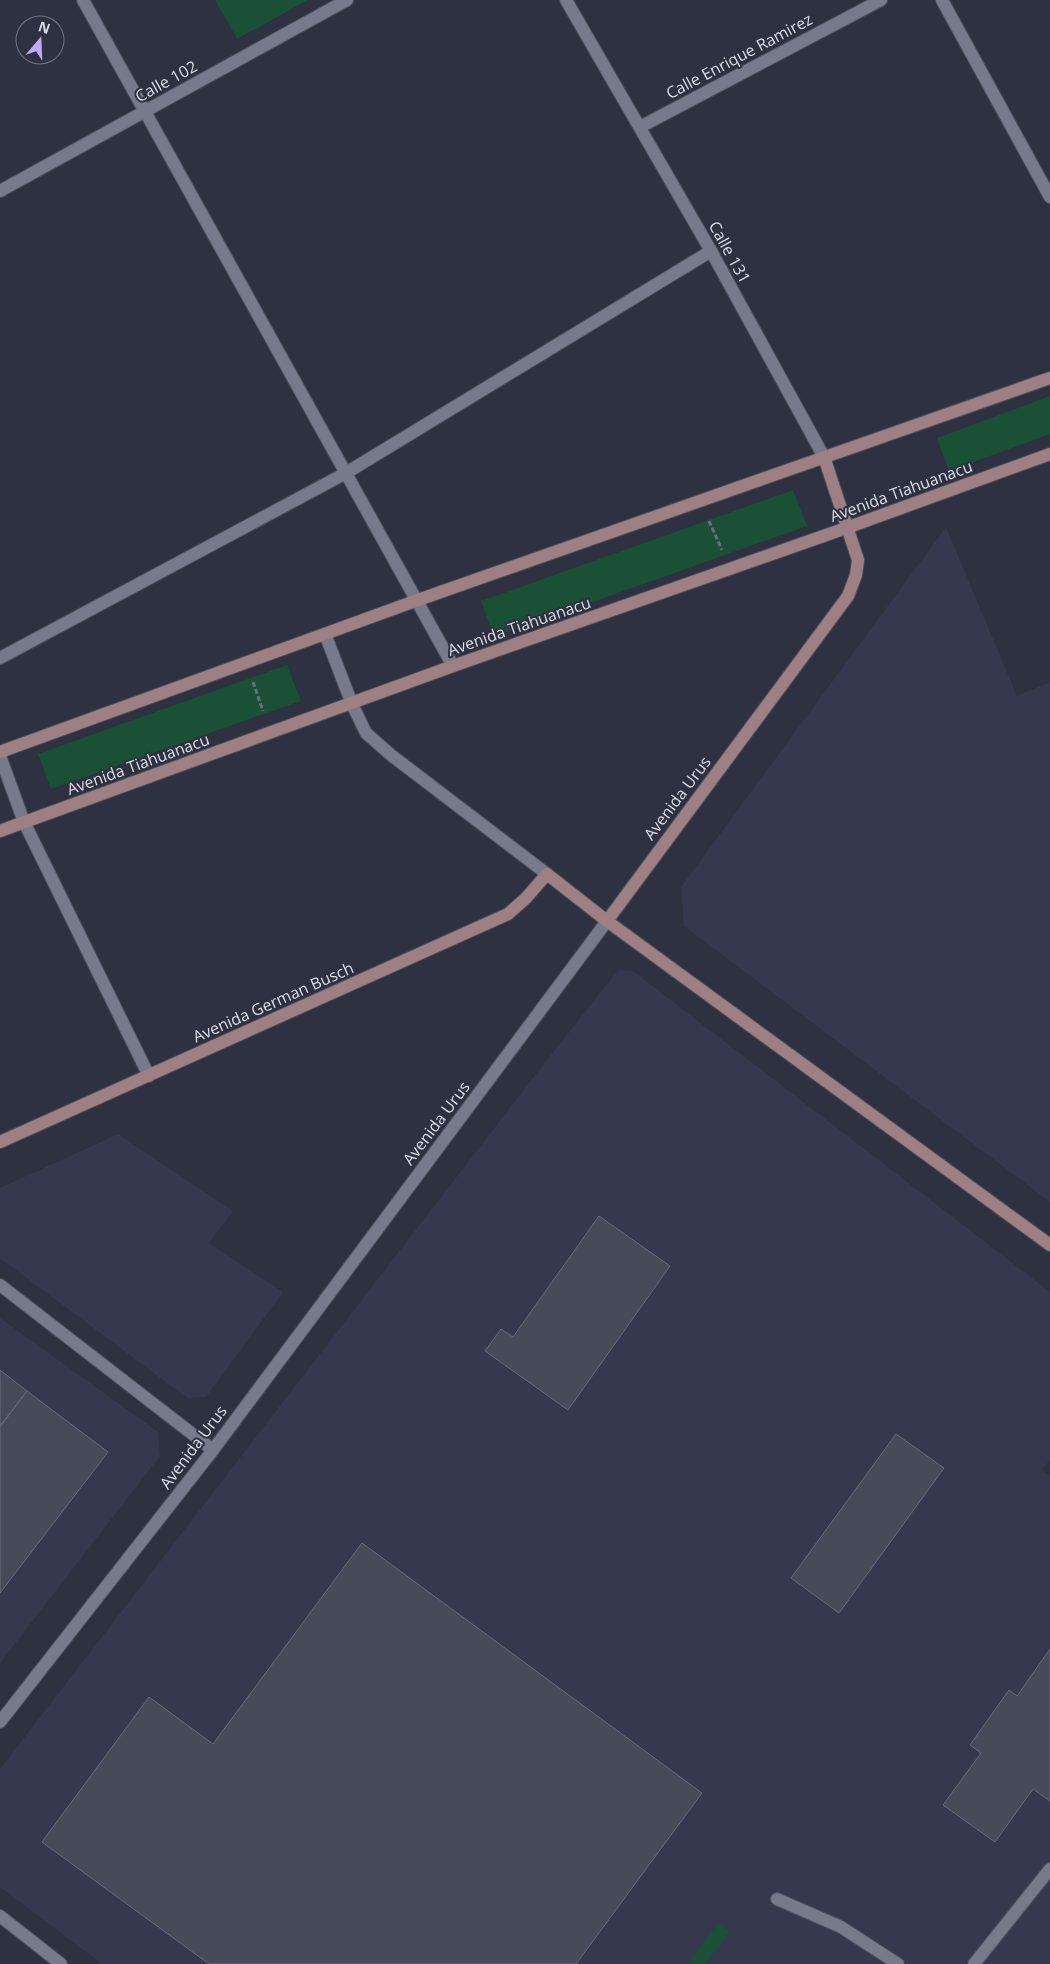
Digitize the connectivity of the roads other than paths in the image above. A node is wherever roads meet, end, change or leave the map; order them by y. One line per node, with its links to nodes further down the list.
1 (83, 0): 6 (street)
2 (347, 0): 6 (street, Calle 102)
3 (566, 0): 7 (street, Calle 131)
4 (881, 0): 7 (street, Calle Enrique Ramirez)
5 (942, 0): 9 (street)
6 (145, 111): 8 (street, Calle 102); 14 (street)
7 (640, 127): 10 (street, Calle 131)
8 (0, 191)
9 (1050, 197)
10 (711, 252): 13 (street, Calle 131); 14 (street)
11 (1050, 378): 13 (main road)
12 (1050, 454): 15 (main road, Avenida Tiahuanacu)
13 (824, 457): 15 (main road, Calle 131); 16 (main road)
14 (346, 473): 16 (street); 18 (street)
15 (849, 527): 19 (main road, Avenida Tiahuanacu); 26 (main road, Avenida Urus)
16 (418, 600): 17 (main road); 19 (street)
17 (325, 634): 20 (street); 21 (main road)
18 (0, 658)
19 (453, 666): 20 (main road, Avenida Tiahuanacu)
20 (352, 704): 23 (main road, Avenida Tiahuanacu); 25 (street)
21 (0, 752)
22 (0, 756): 23 (street)
23 (24, 822): 24 (main road, Avenida Tiahuanacu); 27 (street)
24 (0, 831)
25 (547, 874): 26 (main road); 27 (main road, Avenida German Busch)
26 (606, 921): 29 (main road); 31 (street, Avenida Urus)
27 (149, 1076): 28 (main road, Avenida German Busch)
28 (0, 1142)
29 (1050, 1245)
30 (0, 1285): 31 (street)
31 (212, 1450): 32 (street, Avenida Urus)
32 (0, 1722)
33 (1050, 1868): 38 (street)
34 (777, 1899): 37 (street)
35 (0, 1916): 36 (street)
36 (61, 1964)
37 (898, 1964)
38 (974, 1964)

